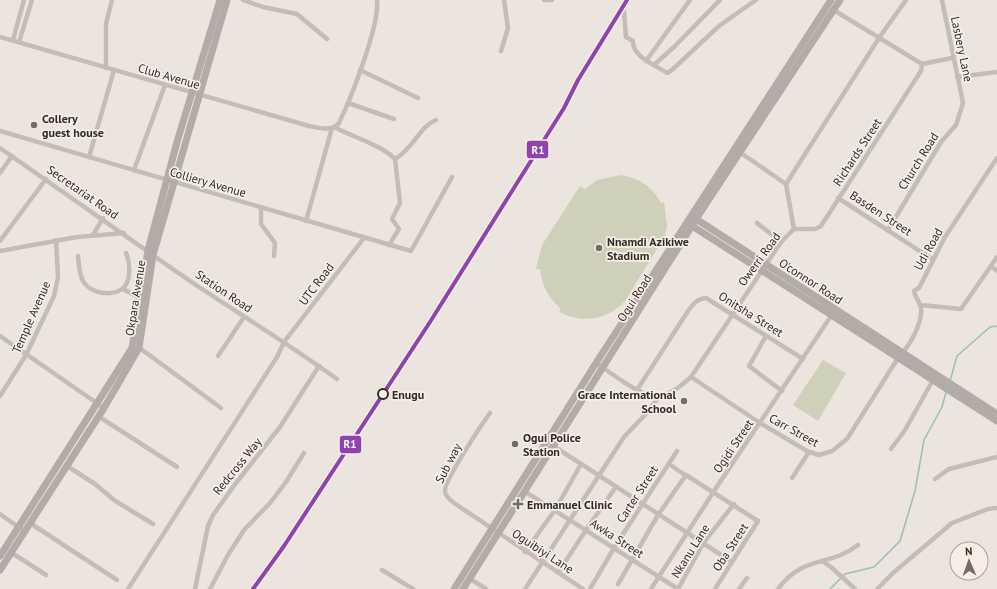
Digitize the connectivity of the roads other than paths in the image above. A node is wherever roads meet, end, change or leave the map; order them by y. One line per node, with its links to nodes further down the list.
1 (24, 0): 22 (street)
2 (32, 0): 23 (street)
3 (112, 0): 29 (street)
4 (220, 0): 35 (main road, Okpara Avenue)
5 (227, 0): 35 (main road, Okpara Avenue)
6 (243, 0): 21 (street)
7 (377, 0): 31 (street)
8 (504, 0): 24 (street)
9 (544, 0): 10 (street)
10 (552, 0)
11 (690, 0): 26 (street)
12 (720, 0): 27 (street)
13 (756, 0): 27 (street)
14 (840, 0): 17 (main road, Ogui Road)
15 (906, 0): 20 (street)
16 (942, 0): 25 (street, Lasbery Lane)
17 (831, 5): 20 (street); 44 (main road, Ogui Road)
18 (624, 11): 26 (street)
19 (0, 37): 22 (street, Club Avenue)
20 (879, 38): 28 (street); 54 (street)
21 (327, 39)
22 (13, 40): 23 (street, Club Avenue)
23 (20, 42): 29 (street, Club Avenue)
24 (501, 51)
25 (952, 58): 28 (street); 33 (street, Lasbery Lane)
26 (646, 61): 27 (street)
27 (655, 64)
28 (922, 64): 55 (street, Richards Street)
29 (106, 68): 30 (street, Club Avenue)
30 (114, 70): 34 (street, Club Avenue); 46 (street)
31 (360, 70): 36 (street); 37 (street)
32 (997, 72): 33 (street)
33 (957, 77): 38 (street, Lasbery Lane)
34 (165, 84): 35 (street, Club Avenue); 49 (street)
35 (195, 94): 41 (street, Club Avenue); 53 (main road, Okpara Avenue)
36 (418, 98)
37 (348, 103): 39 (street); 41 (street)
38 (963, 103): 64 (street, Church Road)
39 (394, 119)
40 (436, 120): 48 (street)
41 (333, 128): 48 (street); 59 (street)
42 (0, 131): 46 (street, Colliery Avenue)
43 (0, 148): 45 (street, Secretariat Road)
44 (737, 150): 54 (street); 57 (main road, Ogui Road); 60 (main road, Ogui Road)
45 (12, 156): 50 (street); 52 (street, Secretariat Road)
46 (89, 157): 49 (street, Colliery Avenue)
47 (997, 158): 79 (street, Udi Road)
48 (395, 159): 72 (street)
49 (134, 170): 53 (street, Colliery Avenue)
50 (0, 173)
51 (452, 177): 72 (street, Colliery Avenue)
52 (46, 179): 58 (street, Secretariat Road); 70 (street)
53 (170, 181): 56 (street, Colliery Avenue); 74 (main road, Okpara Avenue)
54 (786, 184): 63 (street, Owerri Road)
55 (838, 198): 63 (street, Richards Street); 64 (street, Basden Street)
56 (261, 208): 59 (street, Colliery Avenue); 77 (street)
57 (702, 210): 60 (main road, Ogui Road); 62 (main road)
58 (103, 218): 65 (street, Secretariat Road); 67 (street)
59 (306, 221): 68 (street, Colliery Avenue)
60 (692, 221): 62 (main road, O'connor Road); 66 (main road, Ogui Road); 97 (main road, Ogui Road)
61 (757, 223): 71 (street)
62 (706, 230): 66 (main road); 81 (main road, O'connor Road)
63 (794, 230): 71 (street, Owerri Road)
64 (888, 230): 79 (street, Basden Street)
65 (124, 233): 67 (street); 74 (street, Secretariat Road)
66 (687, 234): 99 (main road, Ogui Road)
67 (93, 235): 69 (street)
68 (364, 238): 72 (street, Colliery Avenue); 91 (street, UTC Road)
69 (56, 240): 73 (street); 93 (street, Temple Avenue)
70 (0, 241)
71 (781, 242): 81 (street, Owerri Road)
72 (389, 245)
73 (0, 251)
74 (150, 252): 84 (main road, Okpara Avenue); 88 (street, Station Road); 92 (main road, Okpara Avenue)
75 (126, 253): 83 (street)
76 (78, 256): 83 (street)
77 (274, 256)
78 (997, 257): 80 (street)
79 (932, 259): 85 (street, Udi Road)
80 (991, 266): 82 (street); 85 (street)
81 (764, 267): 86 (main road, O'connor Road); 87 (street, Owerri Road)
82 (997, 271)
83 (123, 288): 84 (street)
84 (140, 298): 92 (main road, Okpara Avenue)
85 (921, 305): 94 (street, Udi Road)
86 (833, 312): 94 (main road, O'connor Road); 96 (street, Ogidi Street)
87 (732, 314): 90 (street, Onitsha Street); 100 (street, Owerri Road); 103 (street, Onitsha Street)
88 (244, 317): 91 (street, Station Road); 95 (street)
89 (0, 336): 93 (street)
90 (766, 336): 96 (street, Onitsha Street); 104 (street)
91 (284, 342): 98 (street, Station Road); 166 (street, UTC Road)
92 (136, 345): 108 (main road, Okpara Avenue); 109 (street)
93 (26, 354): 106 (street, Temple Avenue); 108 (street)
94 (900, 355): 101 (main road, O'connor Road); 120 (street, Carr Street)
95 (218, 356)
96 (802, 359): 104 (street, Ogidi Street)
97 (596, 363): 99 (street); 116 (main road, Ogui Road)
98 (319, 366): 102 (street, Station Road); 167 (street, Redcross Way)
99 (603, 367): 103 (street); 116 (main road, Ogui Road)
100 (691, 377): 107 (street, Owerri Road); 114 (street, Carr Street)
101 (933, 378): 105 (main road, O'connor Road); 118 (street)
102 (337, 379)
103 (637, 390): 107 (street)
104 (782, 391): 114 (street, Ogidi Street)
105 (959, 393): 111 (main road); 113 (main road)
106 (0, 396)
107 (659, 396): 128 (street)
108 (101, 406): 112 (main road, Okpara Avenue); 115 (main road, Okpara Avenue)
109 (221, 408)
110 (490, 413): 145 (street, Sub way)
111 (997, 414)
112 (98, 416): 117 (main road, Okpara Avenue); 126 (street)
113 (997, 421)
114 (760, 423): 120 (street, Carr Street); 133 (street, Ogidi Street)
115 (73, 441): 117 (main road); 143 (main road, Okpara Avenue)
116 (550, 444): 123 (street); 132 (main road, Ogui Road); 145 (main road, Ogui Road)
117 (80, 445): 125 (main road, Okpara Avenue)
118 (891, 449)
119 (677, 452): 124 (street, Carter Street)
120 (809, 452): 129 (street)
121 (304, 453): 168 (street)
122 (997, 457): 130 (street)
123 (581, 464): 128 (street); 137 (street)
124 (669, 464): 127 (street, Oba Street); 135 (street, Carter Street)
125 (67, 466): 141 (main road, Okpara Avenue); 142 (street)
126 (177, 467)
127 (685, 475): 133 (street, Oba Street); 139 (street)
128 (598, 476): 131 (street); 140 (street)
129 (792, 478)
130 (935, 479)
131 (615, 488): 135 (street); 144 (street)
132 (524, 491): 137 (street, Awka Street); 145 (main road, Ogui Road)
133 (714, 491): 134 (street, Oba Street); 146 (street, Ogidi Street)
134 (734, 504): 147 (street, Nkanu Lane); 154 (street, Oba Street)
135 (642, 505): 139 (street); 149 (street, Carter Street)
136 (997, 508): 182 (street)
137 (555, 510): 140 (street, Awka Street); 151 (street)
138 (0, 514): 143 (street)
139 (658, 515): 146 (street); 153 (street)
140 (571, 521): 144 (street, Awka Street); 156 (street)
141 (30, 523): 143 (main road, Okpara Avenue); 164 (street)
142 (153, 524)
143 (22, 530): 150 (main road, Okpara Avenue); 152 (main road, Okpara Avenue)
144 (586, 530): 149 (street, Awka Street); 159 (street)
145 (495, 531): 151 (street, Oguibiyi Lane); 161 (main road, Ogui Road)
146 (687, 534): 147 (street); 162 (street, Ogidi Street)
147 (704, 542): 154 (street); 177 (street, Nkanu Lane)
148 (858, 545): 155 (street)
149 (614, 548): 153 (street, Awka Street); 175 (street, Carter Street)
150 (12, 552): 157 (main road, Okpara Avenue); 160 (street)
151 (525, 552): 156 (street, Oguibiyi Lane)
152 (0, 556)
153 (633, 560): 162 (street, Awka Street); 165 (street)
154 (732, 562): 178 (street, Oba Street)
155 (822, 562): 180 (street); 181 (street)
156 (542, 563): 159 (street, Oguibiyi Lane); 173 (street)
157 (0, 570)
158 (382, 570): 169 (street)
159 (558, 573): 174 (street, Oguibiyi Lane)
160 (46, 575)
161 (466, 576): 170 (main road, Ogui Road); 171 (main road, Ogui Road); 172 (street)
162 (659, 578): 176 (street, Ogidi Street); 177 (street, Awka Street)
163 (747, 578): 179 (street)
164 (117, 580)
165 (618, 584)
166 (128, 589)
167 (195, 589)
168 (210, 589)
169 (413, 589)
170 (454, 589)
171 (462, 589)
172 (486, 589)
173 (526, 589)
174 (583, 589)
175 (590, 589)
176 (651, 589)
177 (678, 589)
178 (715, 589)
179 (739, 589)
180 (778, 589)
181 (855, 589)
182 (877, 589)

